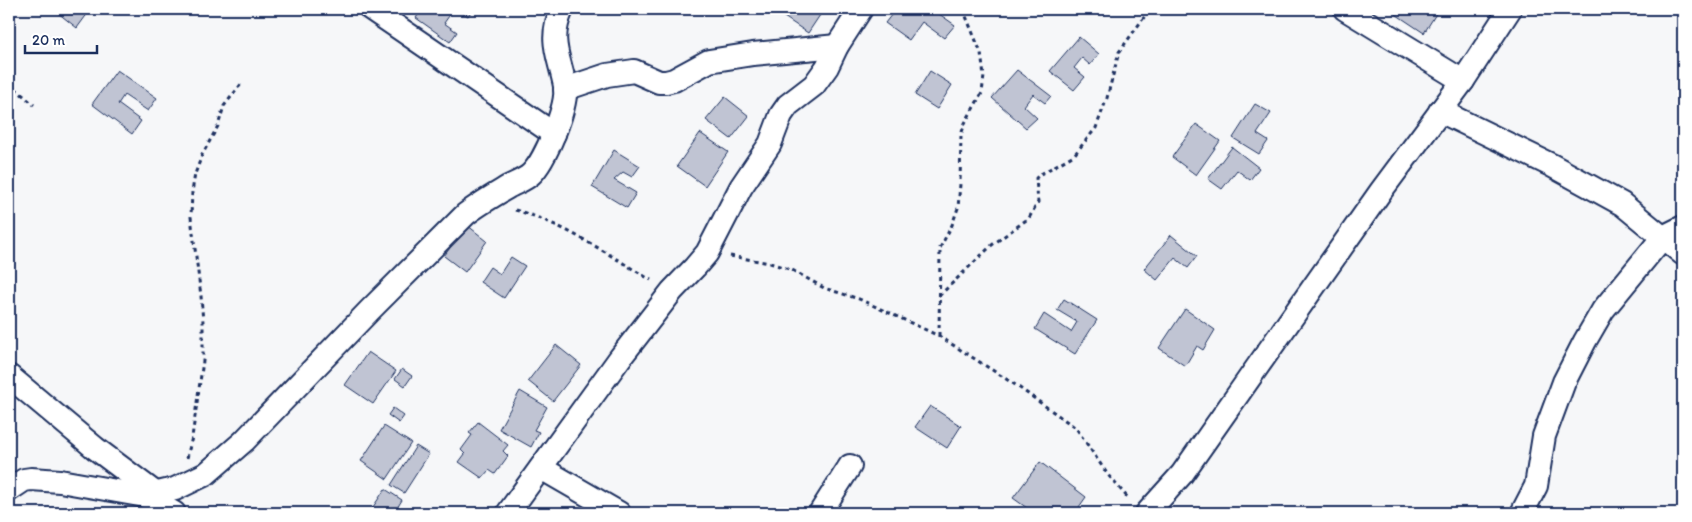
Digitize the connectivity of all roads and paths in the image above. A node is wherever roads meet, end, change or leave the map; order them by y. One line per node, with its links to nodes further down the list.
1 (372, 9): 15 (street)
2 (562, 9): 12 (street)
3 (861, 9): 8 (street)
4 (963, 9): 22 (path)
5 (1150, 9): 22 (path)
6 (1345, 9): 9 (street)
7 (1510, 9): 9 (street)
8 (837, 46): 12 (street); 19 (street)
9 (1463, 82): 14 (street)
10 (9, 83): 13 (path)
11 (242, 83): 28 (path)
12 (565, 89): 15 (street)
13 (34, 105)
14 (1440, 111): 18 (street); 29 (street)
15 (554, 134): 16 (street)
16 (483, 202): 21 (path); 28 (street)
17 (1683, 227): 18 (street)
18 (1663, 237): 20 (street); 34 (street)
19 (707, 253): 21 (street); 23 (path)
20 (1683, 254)
21 (672, 291): 26 (street)
22 (938, 296): 23 (path)
23 (939, 336): 29 (path)
24 (9, 376): 28 (street)
25 (850, 466): 33 (street)
26 (541, 468): 31 (street); 32 (street)
27 (9, 490): 28 (street)
28 (158, 493): 30 (street)
29 (1138, 506)
30 (174, 513)
31 (508, 513)
32 (619, 513)
33 (820, 513)
34 (1522, 513)

